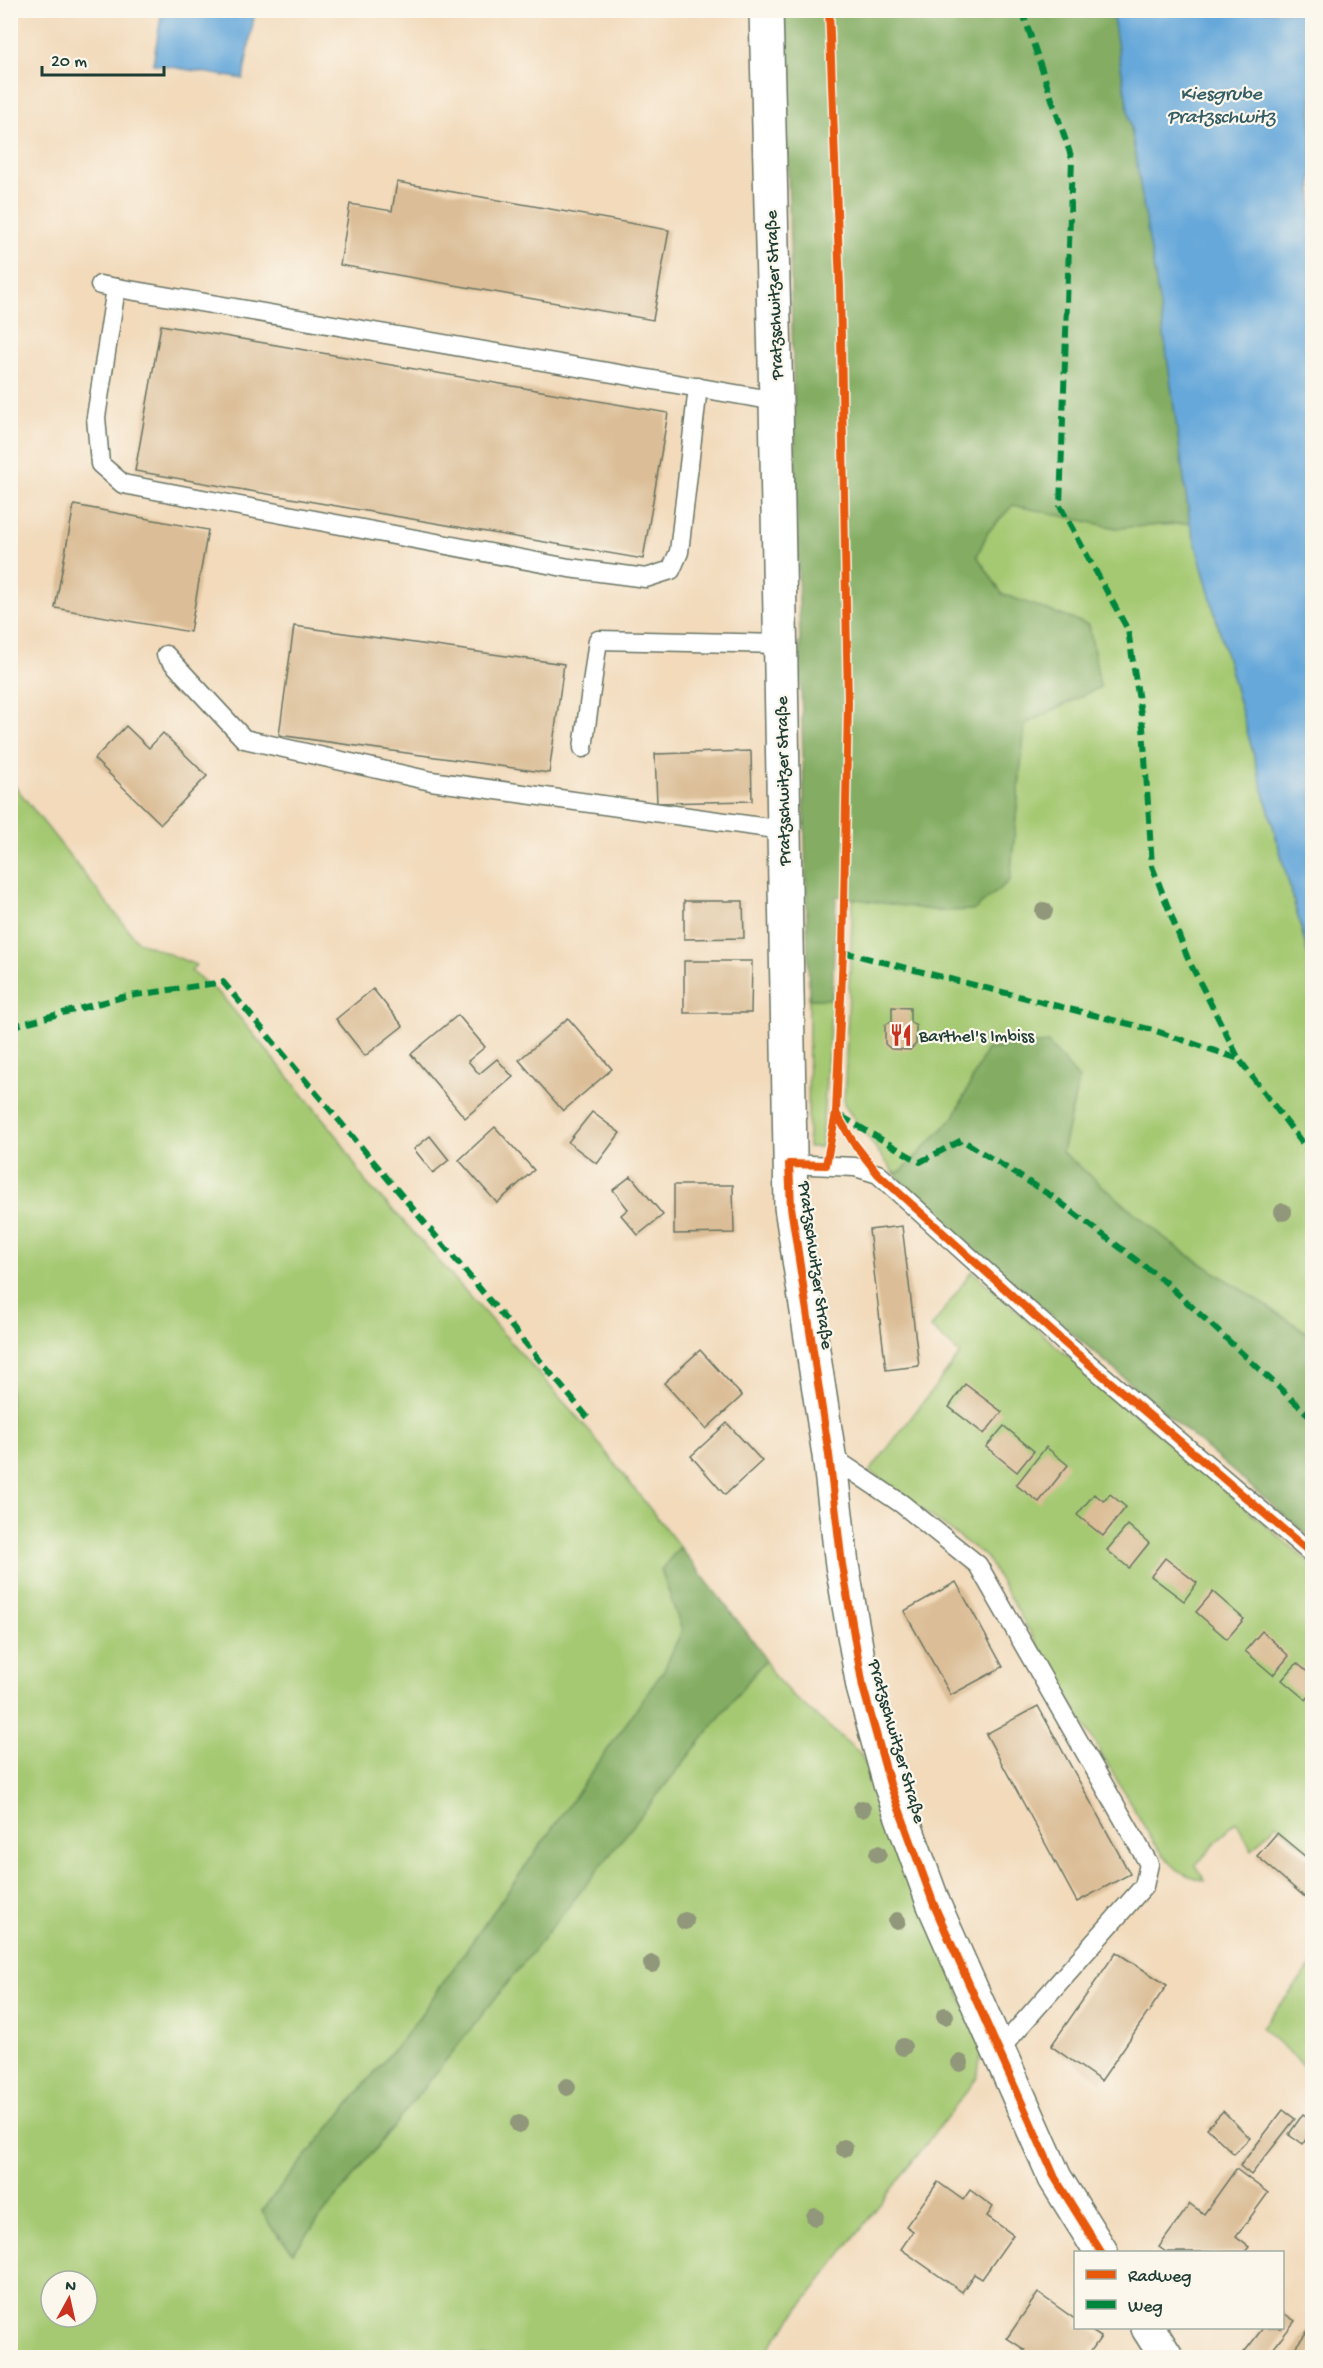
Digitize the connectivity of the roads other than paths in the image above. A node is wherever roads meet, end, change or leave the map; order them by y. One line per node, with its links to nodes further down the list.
1 (765, 10): 3 (street, Pratzschwitzer Straße)
2 (698, 387): 2 (lane); 3 (lane)
3 (776, 401): 4 (street, Pratzschwitzer Straße)
4 (780, 644): 6 (lane); 7 (street, Pratzschwitzer Straße)
5 (166, 656): 7 (lane)
6 (583, 748)
7 (783, 830): 8 (street, Pratzschwitzer Straße)
8 (789, 1164): 9 (street, Pratzschwitzer Straße); 10 (lane)
9 (829, 1455): 11 (street, Pratzschwitzer Straße); 11 (lane)
10 (1312, 1554)
11 (999, 2050): 12 (street, Pratzschwitzer Straße)
12 (1100, 2251)
13 (1149, 2329): 14 (street)
14 (1167, 2358)

